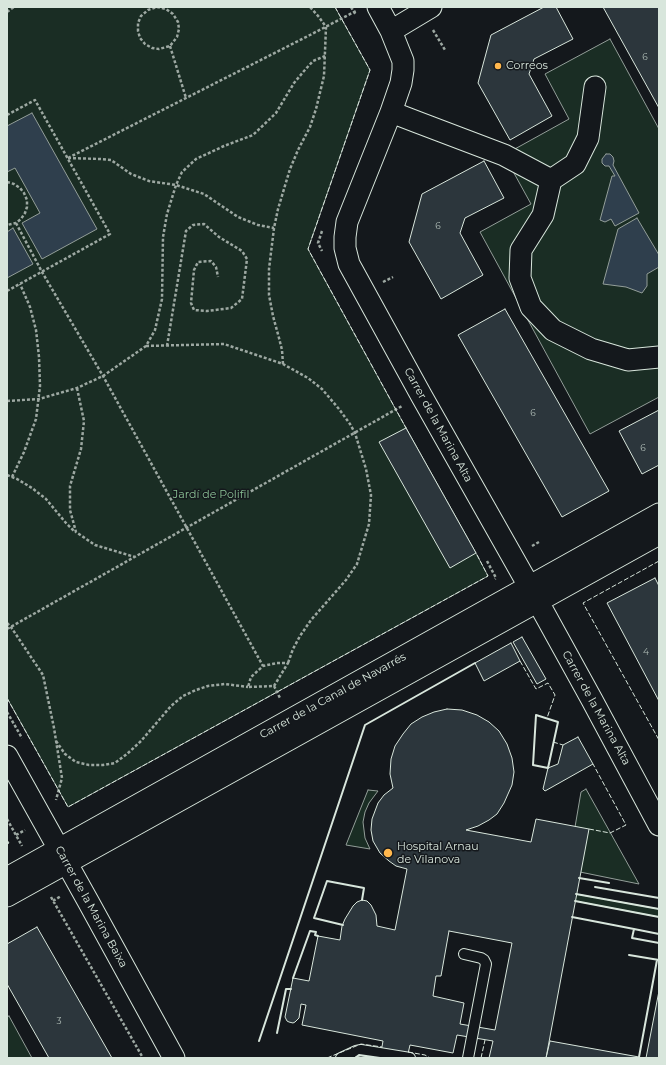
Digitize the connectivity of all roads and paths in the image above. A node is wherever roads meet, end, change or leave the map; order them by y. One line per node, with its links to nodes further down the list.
1 (14, 7): 7 (path)
2 (310, 7): 10 (path)
3 (352, 7): 8 (path)
4 (378, 7): 11 (street, Carrer de la Marina Alta)
5 (431, 7): 11 (street)
6 (147, 8): 12 (path); 12 (path)
7 (7, 12)
8 (354, 12): 9 (path); 10 (path)
9 (358, 18)
10 (326, 27): 13 (path); 15 (path)
11 (391, 31): 16 (street, Carrer de la Marina Alta)
12 (170, 46): 15 (path)
13 (325, 56): 21 (path); 24 (path)
14 (594, 87): 19 (street)
15 (186, 98): 18 (path)
16 (392, 112): 19 (street); 50 (street, Carrer de la Marina Alta)
17 (7, 115): 18 (path)
18 (68, 158): 21 (path); 27 (path)
19 (551, 180): 33 (street)
20 (7, 182): 22 (path)
21 (176, 185): 24 (path); 31 (path)
22 (16, 223): 23 (path); 27 (path)
23 (7, 225)
24 (274, 228): 34 (path)
25 (323, 228): 26 (path)
26 (325, 255)
27 (42, 272): 29 (path); 35 (path)
28 (218, 277): 32 (path)
29 (20, 284): 30 (path); 37 (path)
30 (7, 291)
31 (146, 346): 32 (path); 35 (path)
32 (167, 346): 34 (path)
33 (659, 358)
34 (283, 364): 40 (path)
35 (103, 376): 36 (path); 44 (path)
36 (77, 388): 37 (path); 45 (path)
37 (39, 399): 38 (path); 42 (path)
38 (7, 401)
39 (406, 404): 40 (path)
40 (354, 433): 44 (path); 54 (path)
41 (7, 475): 42 (path)
42 (12, 477): 45 (path)
43 (659, 514): 50 (street, Carrer de la Canal de Navarrés)
44 (186, 528): 48 (path); 55 (path)
45 (76, 532): 48 (path)
46 (659, 534): 50 (street, Carrer de la Canal de Navarrés)
47 (484, 555): 49 (path)
48 (135, 556): 52 (path)
49 (491, 581)
50 (534, 594): 63 (street, Carrer de la Marina Alta); 65 (street, Carrer de la Canal de Navarrés)
51 (7, 624): 52 (path)
52 (10, 627): 53 (path); 59 (path)
53 (7, 629)
54 (288, 663): 55 (path); 56 (path)
55 (263, 666): 57 (path)
56 (274, 686): 57 (path); 58 (path)
57 (248, 687): 59 (path)
58 (280, 698)
59 (56, 741): 61 (path)
60 (7, 756): 65 (street, Carrer de la Marina Baixa)
61 (56, 800)
62 (7, 819): 64 (path)
63 (659, 824)
64 (23, 848)
65 (63, 856): 66 (street, Carrer de la Canal de Navarrés); 68 (street, Carrer de la Canal de Navarrés); 71 (street, Carrer de la Marina Baixa)
66 (7, 878)
67 (48, 892): 70 (path)
68 (7, 896)
69 (464, 954): 74 (lane)
70 (144, 1058)
71 (174, 1058)
72 (341, 1058): 73 (lane)
73 (410, 1058)
74 (468, 1058)

